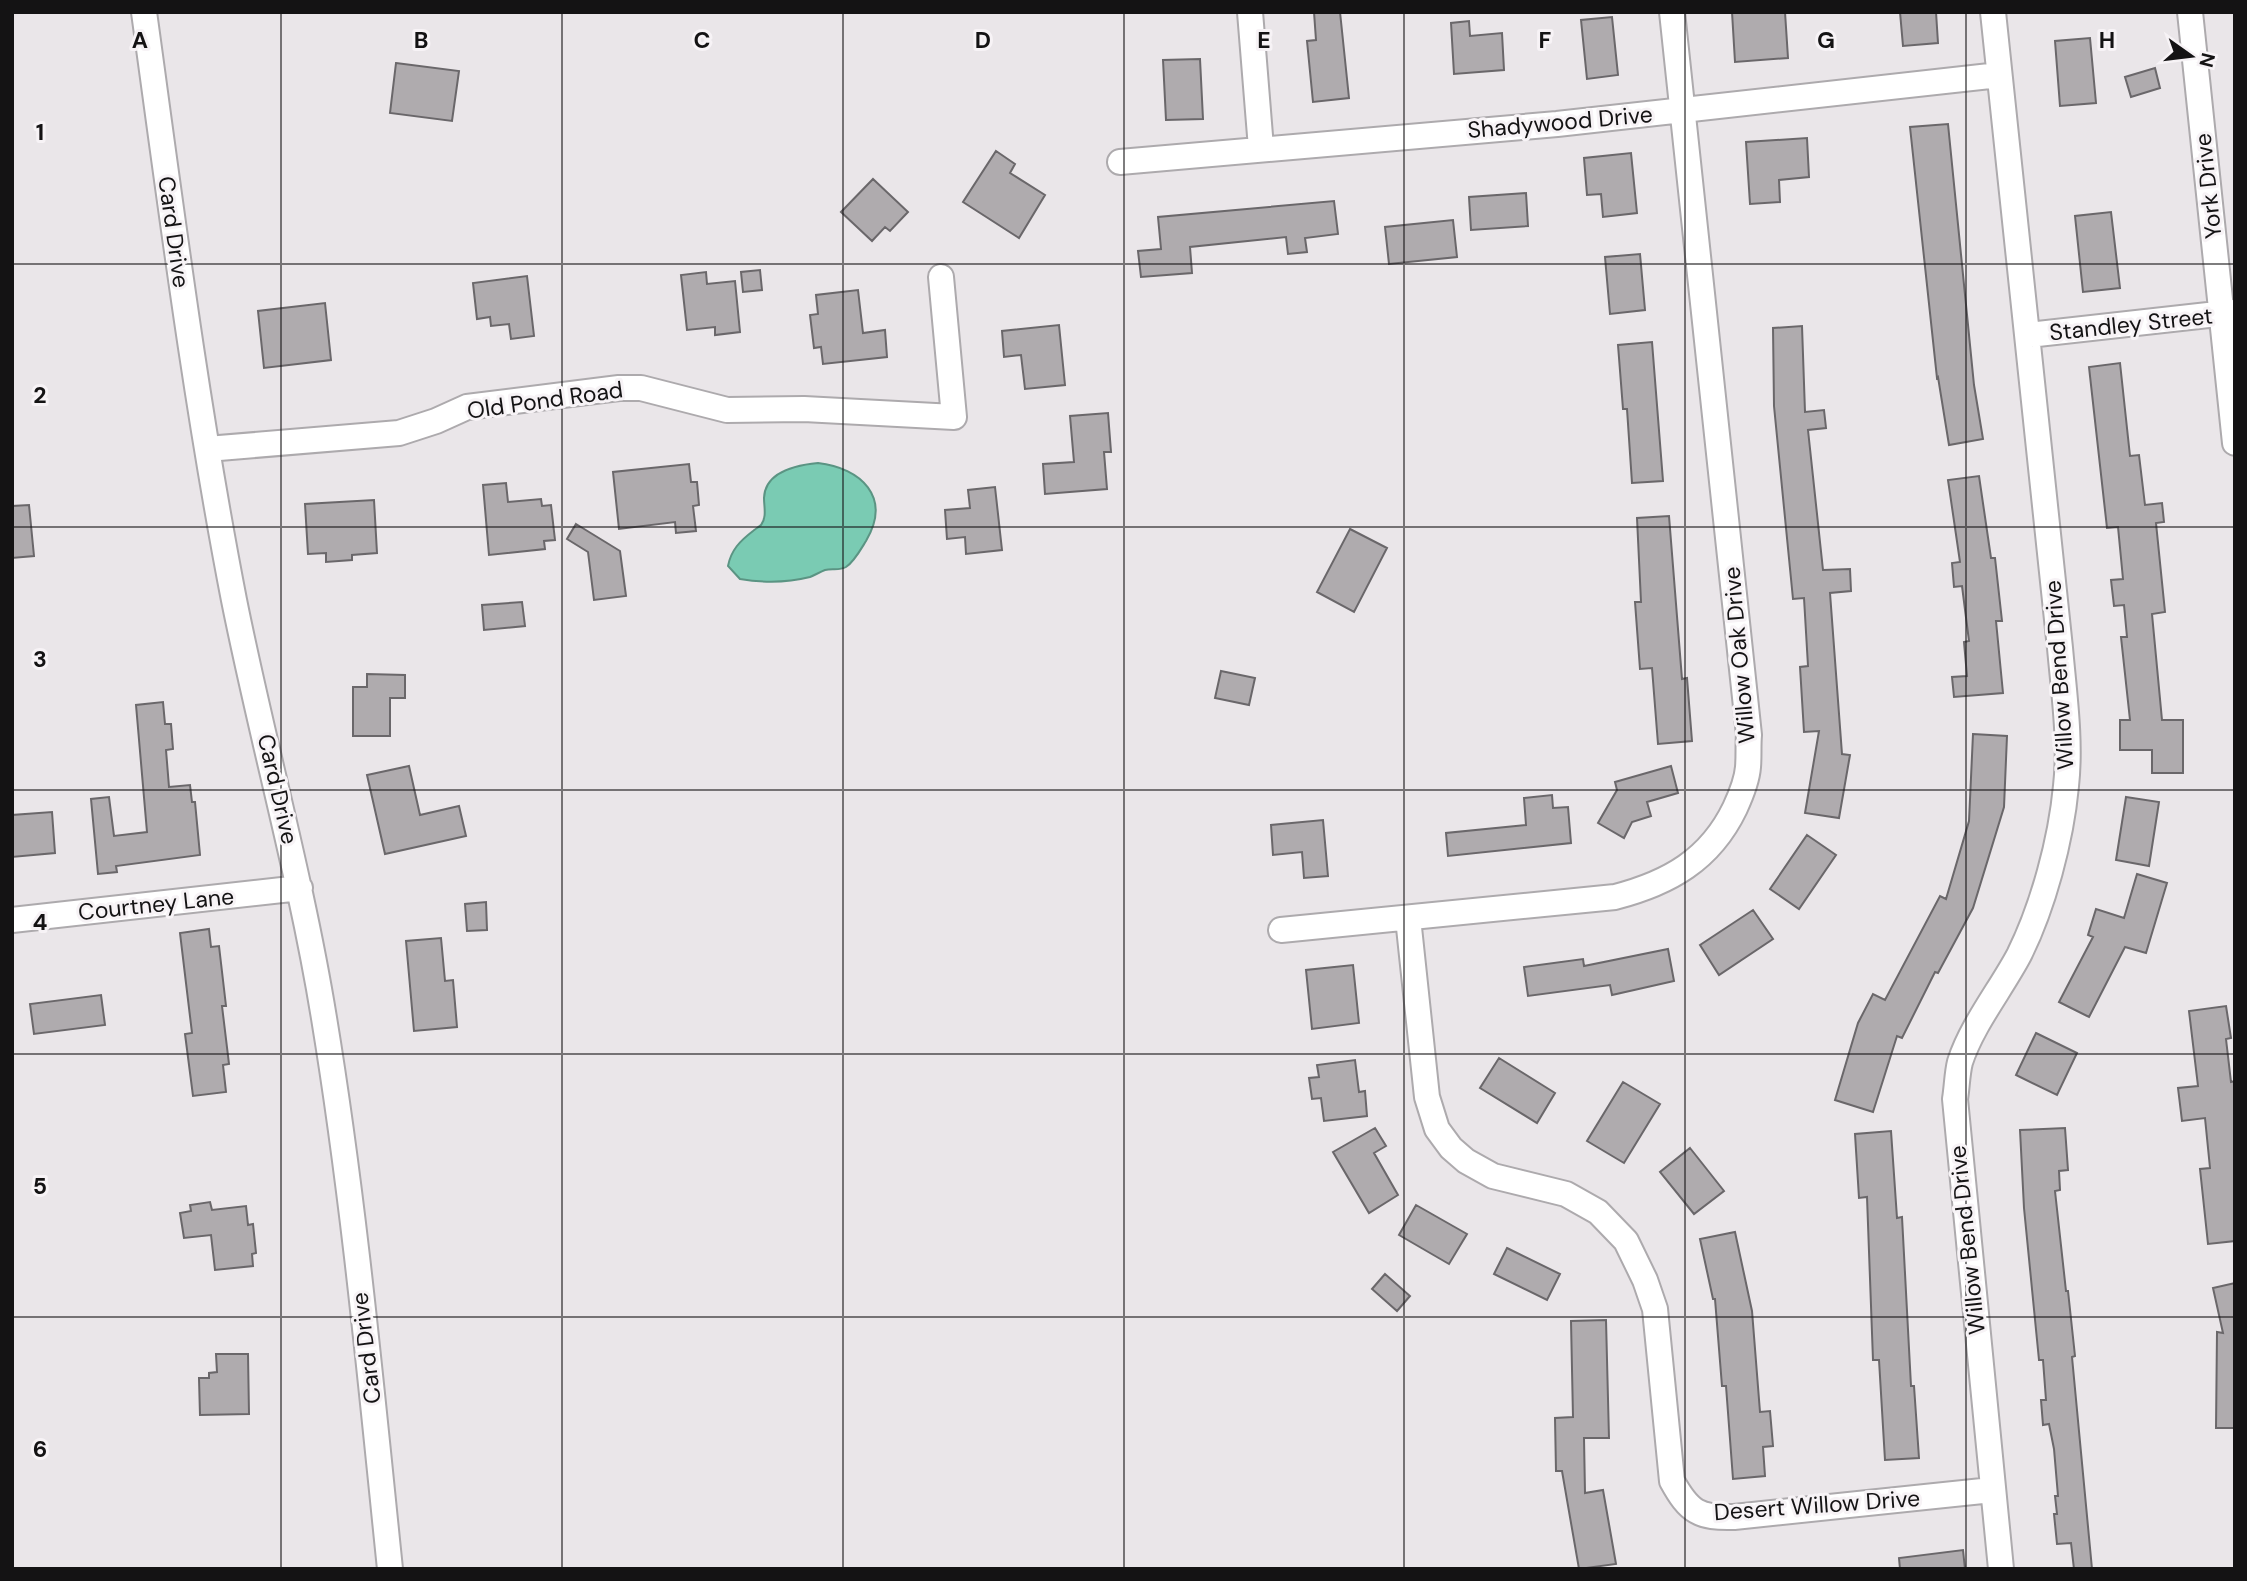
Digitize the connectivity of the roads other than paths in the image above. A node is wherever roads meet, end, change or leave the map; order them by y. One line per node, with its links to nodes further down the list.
1 (144, 12): 14 (street, Card Drive)
2 (1250, 12): 8 (street)
3 (1672, 12): 7 (street, Willow Oak Drive)
4 (1993, 12): 6 (street, Willow Bend Drive)
5 (2190, 12): 11 (street, York Drive)
6 (1999, 75): 7 (street, Shadywood Drive); 12 (street, Willow Bend Drive)
7 (1681, 110): 8 (street, Shadywood Drive); 16 (street, Willow Oak Drive)
8 (1261, 148): 9 (street, Shadywood Drive)
9 (1121, 162)
10 (941, 277): 14 (street, Old Pond Road)
11 (2228, 313): 12 (street, Standley Street); 13 (street, York Drive)
12 (2028, 335): 19 (street, Willow Bend Drive)
13 (2235, 443)
14 (207, 449): 15 (street, Card Drive)
15 (300, 888): 17 (street, Courtney Lane); 20 (street, Card Drive)
16 (1408, 918): 18 (street, Willow Oak Drive); 19 (street, Desert Willow Drive)
17 (12, 920)
18 (1281, 930)
19 (1992, 1490): 21 (street, Willow Bend Drive)
20 (390, 1569)
21 (2001, 1569)

